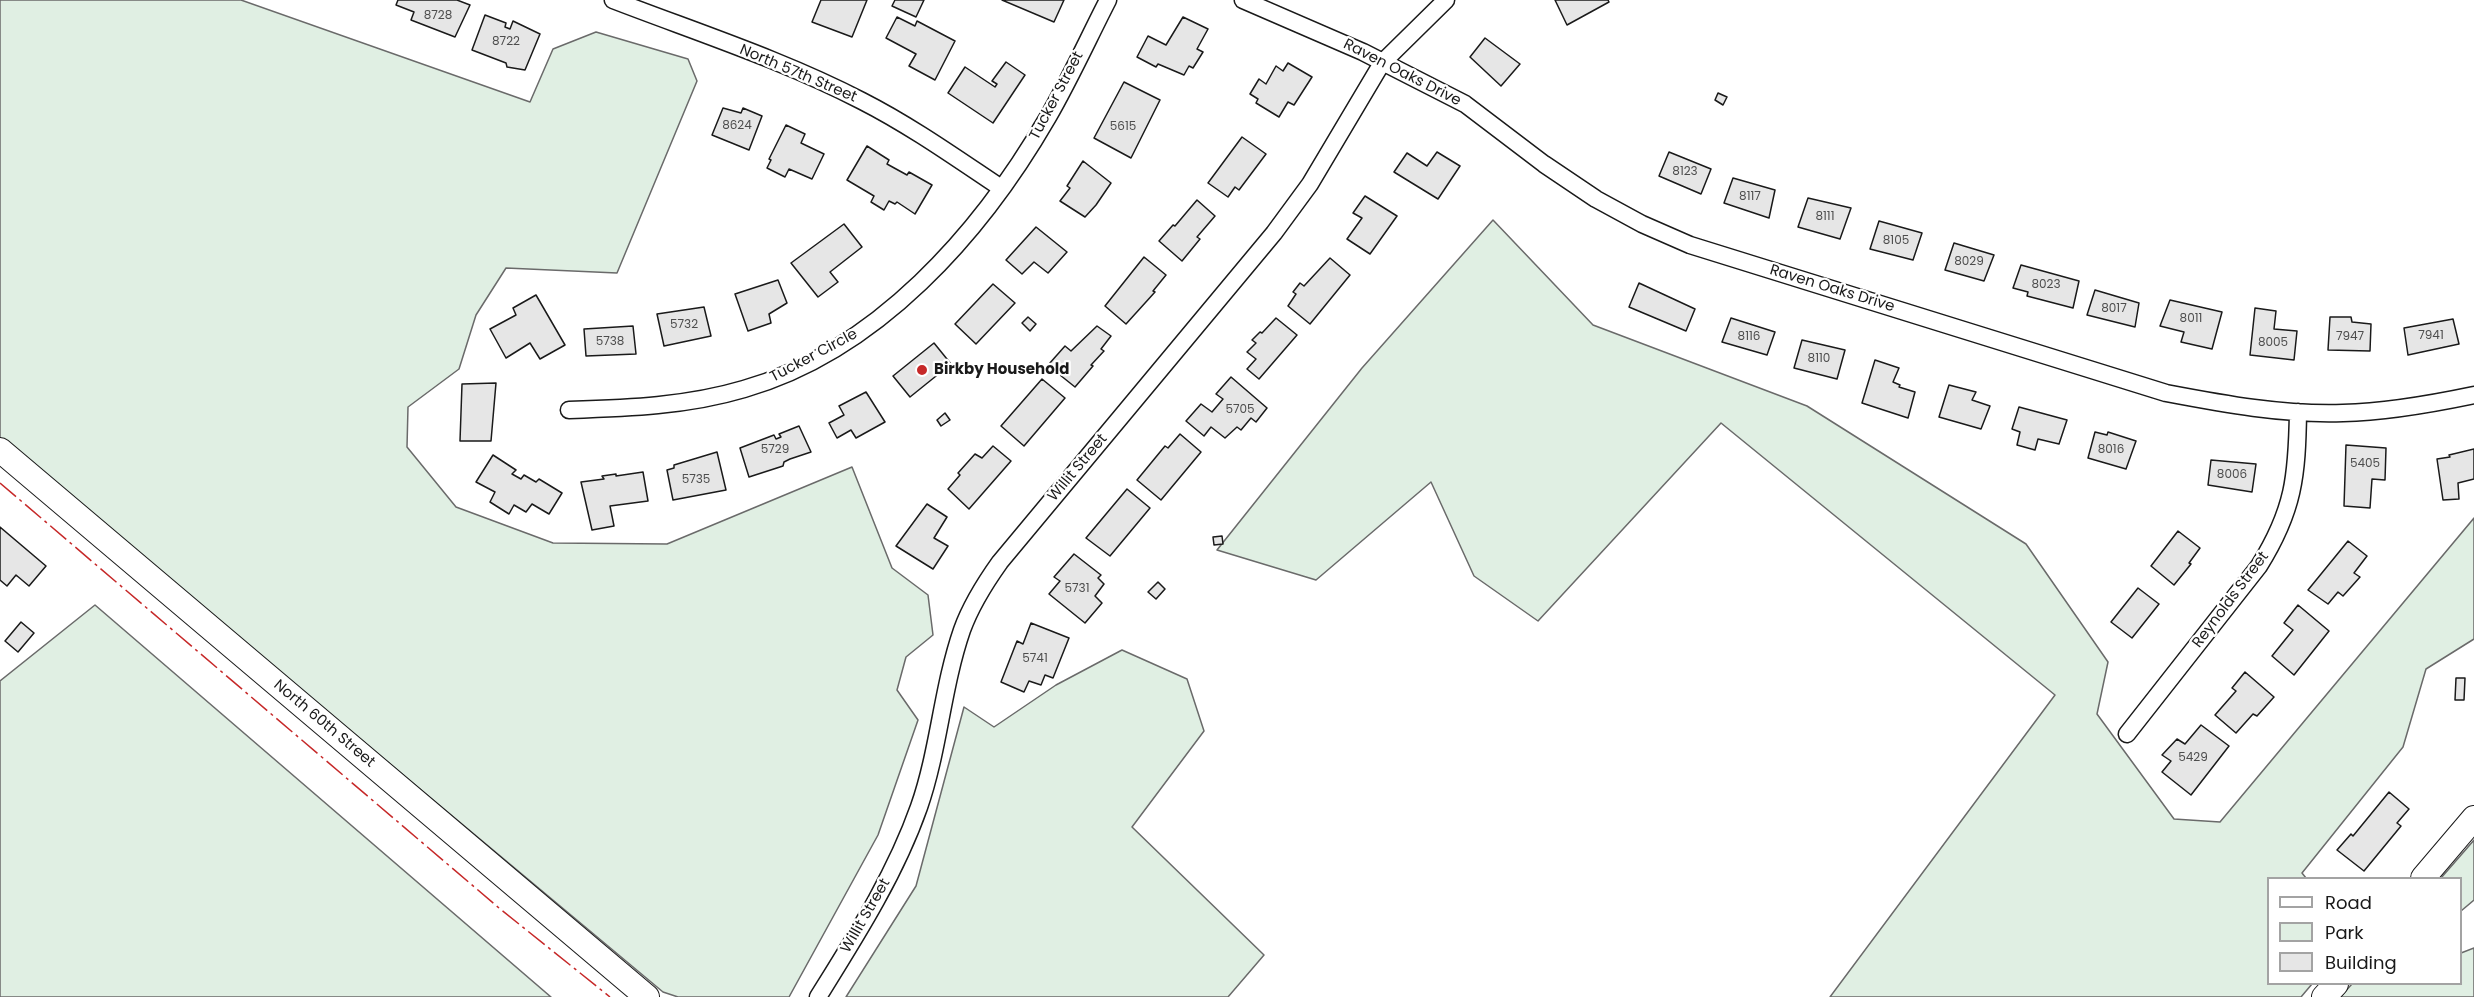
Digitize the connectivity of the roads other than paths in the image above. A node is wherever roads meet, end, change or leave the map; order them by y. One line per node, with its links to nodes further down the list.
1 (613, 0): 6 (street, North 57th Street)
2 (1108, 0): 6 (street, Tucker Street)
3 (1243, 0): 5 (street, Raven Oaks Drive)
4 (1446, 0): 5 (street, Willit Street)
5 (1382, 63): 9 (street, Raven Oaks Drive); 16 (street, Willit Street)
6 (1001, 188): 8 (street, Tucker Circle)
7 (2474, 395): 9 (street, Raven Oaks Drive)
8 (569, 410)
9 (2298, 412): 11 (street, Reynolds Street)
10 (0, 450): 15 (main road, North 60th Street)
11 (2127, 734)
12 (2474, 818): 13 (main road)
13 (2425, 877)
14 (2335, 985): 17 (main road)
15 (647, 997)
16 (818, 997)
17 (2324, 997)

